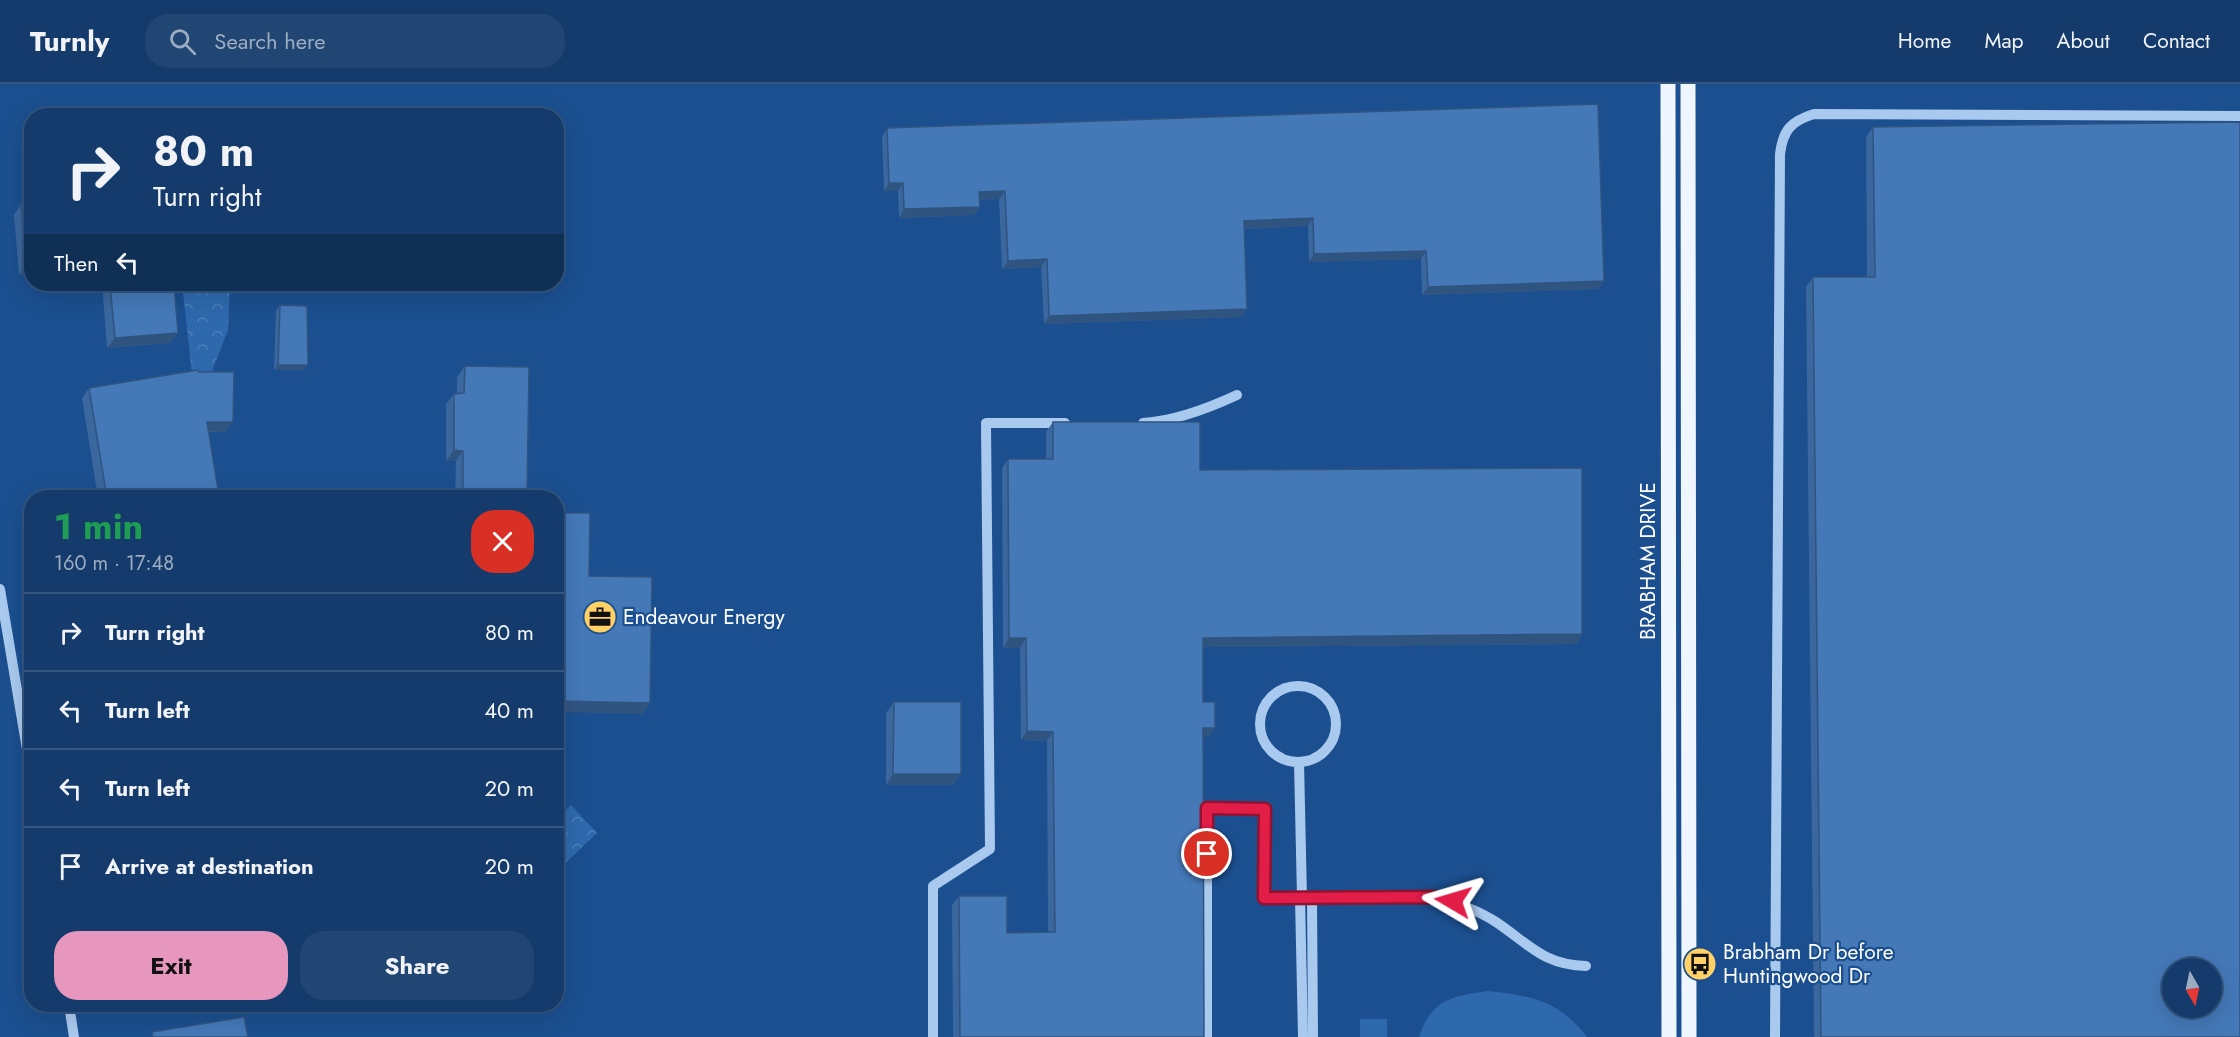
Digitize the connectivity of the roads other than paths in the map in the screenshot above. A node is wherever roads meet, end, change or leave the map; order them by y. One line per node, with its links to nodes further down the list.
1 (1668, 84): 18 (main road, BRABHAM DRIVE)
2 (1688, 84): 19 (main road, BRABHAM DRIVE)
3 (2240, 116): 20 (street)
4 (1237, 395): 6 (street)
5 (1080, 423): 14 (street)
6 (1127, 423)
7 (0, 589): 8 (street)
8 (24, 732)
9 (1299, 762): 9 (street); 10 (street)
10 (1305, 898): 11 (street); 15 (street); 16 (street); 17 (street)
11 (1586, 966)
12 (70, 1012): 13 (street)
13 (74, 1037)
14 (933, 1037)
15 (1207, 1037)
16 (1303, 1037)
17 (1313, 1037)
18 (1669, 1037)
19 (1689, 1037)
20 (1774, 1037)

